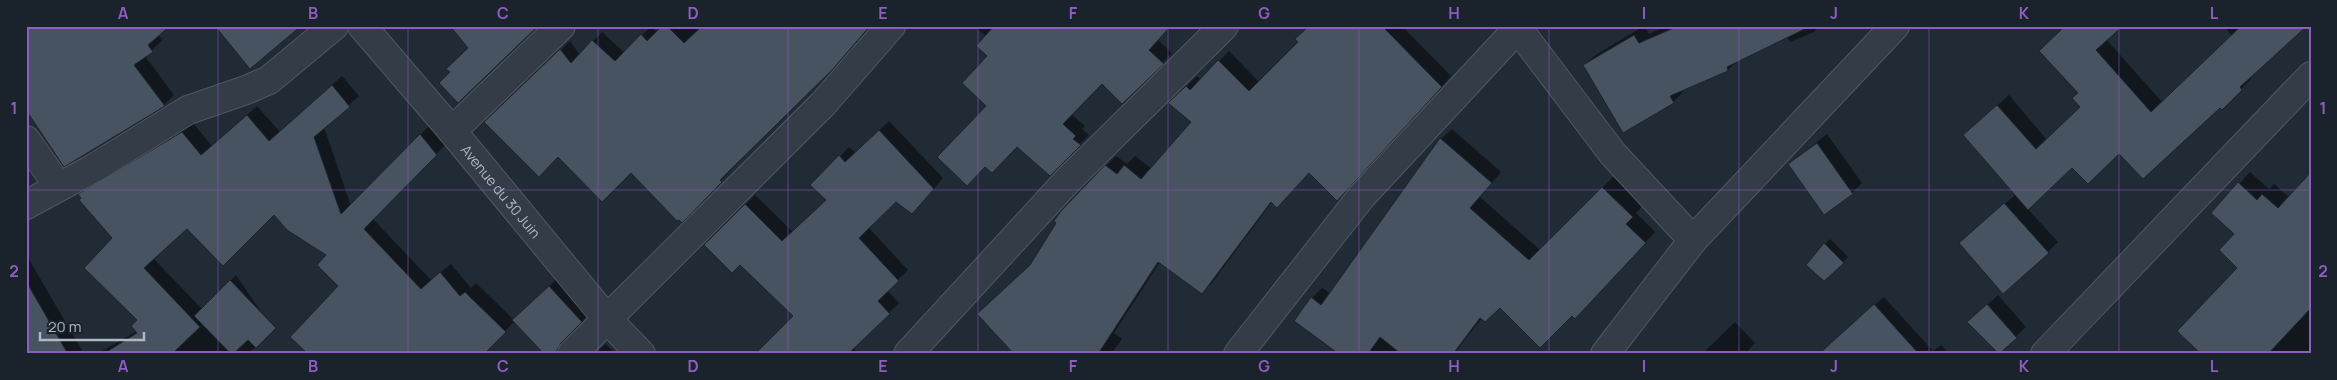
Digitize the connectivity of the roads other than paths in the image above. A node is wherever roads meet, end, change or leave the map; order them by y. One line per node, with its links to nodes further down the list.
1 (334, 26): 11 (street)
2 (362, 26): 9 (street, Avenue du 30 Juin)
3 (561, 26): 9 (street)
4 (891, 26): 14 (street)
5 (1224, 26): 17 (street)
6 (1895, 26): 13 (street)
7 (1517, 27): 13 (street); 18 (street)
8 (2311, 76): 20 (street)
9 (452, 131): 14 (street, Avenue du 30 Juin)
10 (26, 140): 11 (street)
11 (59, 187): 12 (street)
12 (26, 205)
13 (1693, 240): 19 (street)
14 (607, 318): 15 (street); 16 (street, Avenue du 30 Juin)
15 (572, 354)
16 (642, 354)
17 (908, 354)
18 (1238, 354)
19 (1605, 354)
20 (2045, 354)

